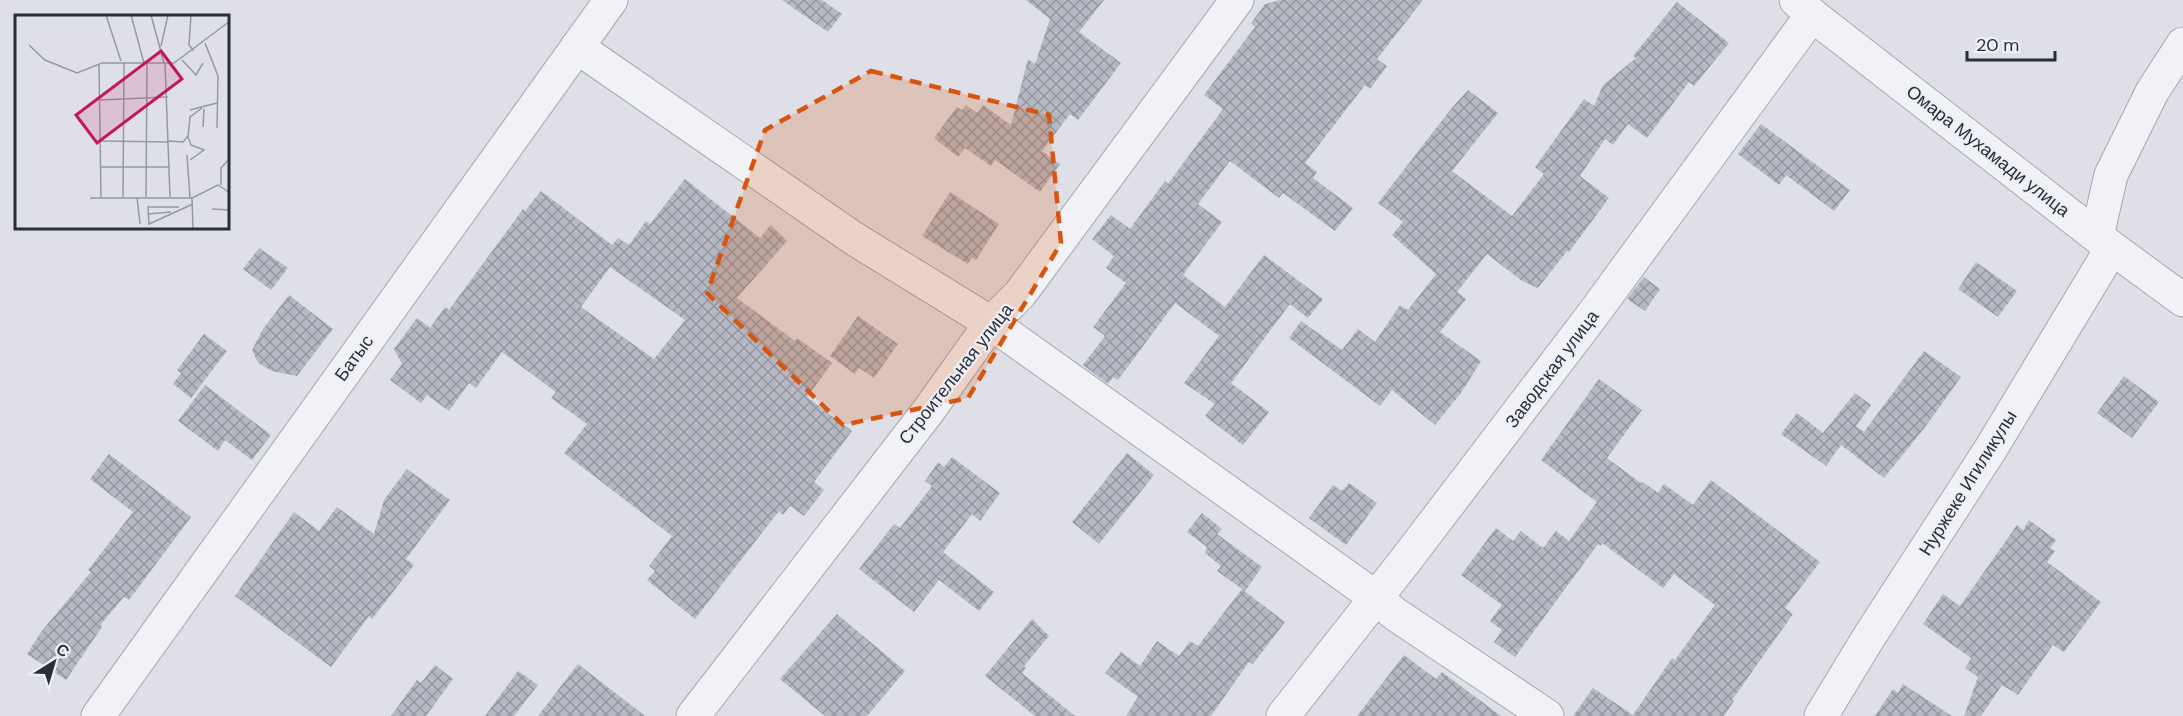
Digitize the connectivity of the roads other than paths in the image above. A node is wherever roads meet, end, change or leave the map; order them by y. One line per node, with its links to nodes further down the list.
1 (611, 0): 5 (street, Батыс)
2 (1237, 0): 8 (street, Строительная улица)
3 (1804, 7): 6 (street, Омара Мухамади улица); 9 (street, Заводская улица)
4 (2183, 44): 6 (street, Нуржеке Игиликулы)
5 (577, 47): 8 (street); 10 (street, Батыс)
6 (2105, 242): 7 (street, Омара Мухамади улица); 14 (street, Нуржеке Игиликулы)
7 (2183, 300)
8 (991, 323): 9 (street); 11 (street, Строительная улица)
9 (1375, 597): 12 (street, Заводская улица); 13 (street)
10 (98, 716)
11 (693, 716)
12 (1283, 716)
13 (1547, 716)
14 (1821, 716)

